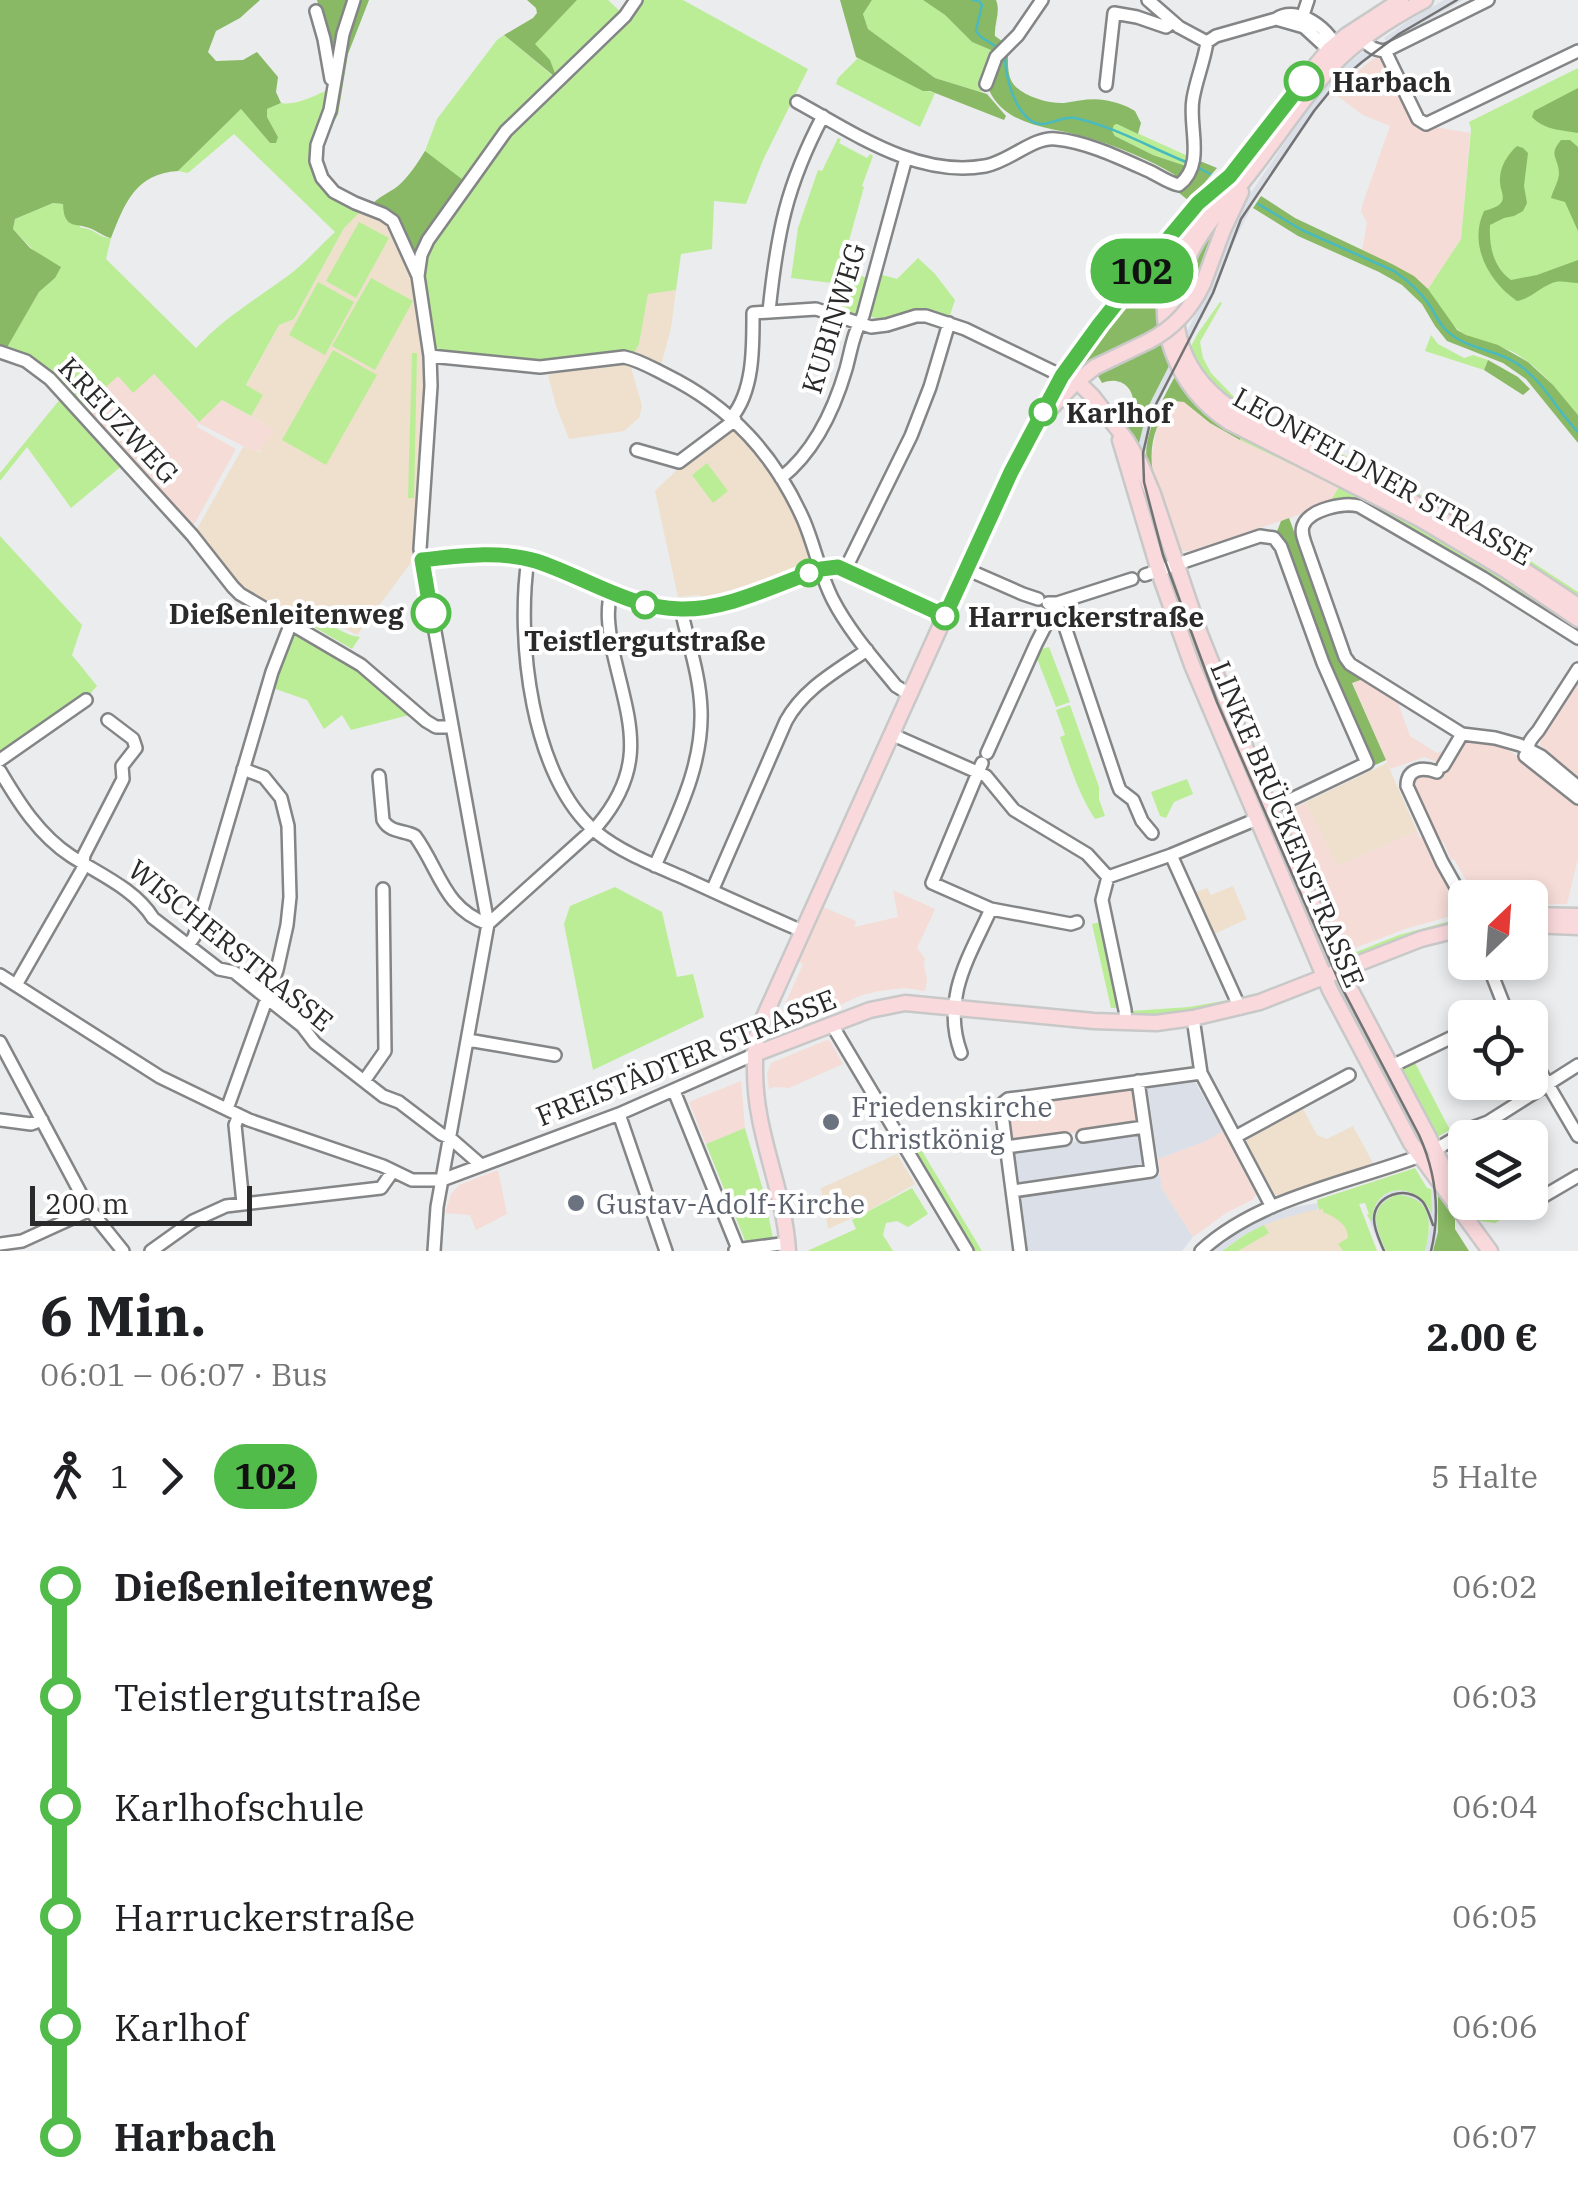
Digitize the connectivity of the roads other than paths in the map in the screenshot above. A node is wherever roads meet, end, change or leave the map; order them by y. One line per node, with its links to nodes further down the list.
1 (354, 0): 18 (street)
2 (636, 0): 26 (street)
3 (1042, 0): 19 (street)
4 (1148, 0): 12 (street)
5 (1308, 0): 11 (street)
6 (1401, 0): 10 (main road, LEONFELDNER STRASSE)
7 (1425, 0): 14 (main road, LEONFELDNER STRASSE)
8 (1488, 0): 17 (street)
9 (316, 11): 18 (street)
10 (1370, 19): 14 (street); 16 (main road, LEONFELDNER STRASSE)
11 (1301, 20): 13 (street); 16 (street)
12 (1173, 22): 13 (street); 20 (street)
13 (1207, 42): 23 (street)
14 (1360, 43): 16 (main road, LEONFELDNER STRASSE); 17 (street)
15 (1578, 50): 17 (street)
16 (1335, 51): 24 (main road, LEONFELDNER STRASSE); 25 (main road, LEONFELDNER STRASSE)
17 (1385, 51)
18 (334, 81): 26 (street)
19 (986, 84)
20 (1106, 85)
21 (797, 102): 22 (street)
22 (822, 116): 23 (street); 27 (street)
23 (906, 158): 29 (street, KUBINWEG)
24 (1230, 176): 32 (main road); 49 (main road, LEONFELDNER STRASSE)
25 (1248, 176): 32 (main road, bridge); 46 (main road, LEONFELDNER STRASSE)
26 (418, 276): 31 (street)
27 (769, 312): 29 (street); 33 (street)
28 (949, 323): 29 (street); 32 (street); 42 (street)
29 (858, 324): 36 (street, KUBINWEG)
30 (0, 352): 50 (street, KREUZWEG)
31 (430, 356): 33 (street); 38 (street)
32 (1069, 382): 34 (main road, LINKE BRÜCKENSTRASSE); 41 (main road)
33 (733, 418): 35 (street); 36 (street)
34 (1115, 425): 39 (main road, LINKE BRÜCKENSTRASSE); 43 (main road, LINKE BRÜCKENSTRASSE)
35 (638, 450)
36 (780, 478): 40 (street)
37 (528, 559): 38 (street); 44 (street); 70 (street)
38 (422, 560): 57 (street)
39 (1175, 564): 43 (street); 68 (main road, LINKE BRÜCKENSTRASSE); 68 (street)
40 (821, 569): 42 (street); 47 (street); 52 (street)
41 (966, 569): 45 (street); 48 (main road)
42 (846, 570): 48 (street)
43 (1145, 574): 45 (street); 69 (main road, LINKE BRÜCKENSTRASSE)
44 (611, 593): 47 (street); 70 (street)
45 (1047, 602): 62 (street); 71 (street)
46 (1578, 606)
47 (683, 609): 73 (street)
48 (945, 616): 54 (main road)
49 (1578, 619)
50 (291, 623): 57 (street, KREUZWEG); 63 (street)
51 (1578, 638): 59 (street)
52 (868, 650): 54 (street); 77 (street)
53 (1578, 668): 60 (street)
54 (909, 694): 58 (main road)
55 (86, 700): 61 (street)
56 (108, 720): 72 (street)
57 (452, 727): 82 (street)
58 (891, 734): 62 (street); 85 (main road)
59 (1462, 734): 60 (street); 75 (street)
60 (1533, 755): 66 (street); 67 (street)
61 (0, 760)
62 (983, 763): 74 (street); 78 (street)
63 (243, 770): 87 (street); 93 (street)
64 (0, 771): 72 (street, WISCHERSTRASSE)
65 (379, 776): 82 (street)
66 (1578, 787)
67 (1578, 798)
68 (1271, 809): 89 (main road, LINKE BRÜCKENSTRASSE)
69 (1257, 819): 71 (street); 91 (main road, LINKE BRÜCKENSTRASSE)
70 (594, 830): 73 (street); 82 (street)
71 (1167, 857): 74 (street); 96 (street)
72 (83, 862): 87 (street, WISCHERSTRASSE); 92 (street)
73 (655, 866): 77 (street)
74 (1108, 877): 79 (street)
75 (1452, 880)
76 (383, 889): 112 (street)
77 (712, 891): 85 (street)
78 (990, 910): 79 (street); 95 (street)
79 (1104, 916): 99 (street)
80 (1548, 916): 81 (main road)
81 (1578, 916)
82 (488, 924): 102 (street)
83 (1548, 926): 84 (main road)
84 (1578, 927)
85 (802, 931): 97 (main road)
86 (1448, 932): 88 (main road, FREISTÄDTER STRASSE)
87 (188, 945): 93 (street, WISCHERSTRASSE)
88 (1364, 962): 89 (main road, FREISTÄDTER STRASSE); 94 (main road, LINKE BRÜCKENSTRASSE)
89 (1342, 970): 91 (main road, FREISTÄDTER STRASSE); 94 (main road, LINKE BRÜCKENSTRASSE)
90 (0, 975): 92 (street)
91 (1325, 977): 96 (main road, FREISTÄDTER STRASSE); 110 (main road, LINKE BRÜCKENSTRASSE)
92 (16, 985): 117 (street)
93 (266, 998): 112 (street, WISCHERSTRASSE); 117 (street)
94 (1356, 999): 109 (main road, LINKE BRÜCKENSTRASSE)
95 (953, 1007): 99 (main road, FREISTÄDTER STRASSE); 100 (main road, FREISTÄDTER STRASSE); 105 (street)
96 (1240, 1008): 98 (main road, FREISTÄDTER STRASSE)
97 (764, 1017): 103 (main road); 106 (main road)
98 (1193, 1018): 99 (main road, FREISTÄDTER STRASSE); 111 (street)
99 (1126, 1022)
100 (832, 1025): 103 (main road, FREISTÄDTER STRASSE); 146 (street)
101 (1448, 1039): 109 (street)
102 (468, 1040): 107 (street); 125 (street)
103 (789, 1041): 106 (main road, FREISTÄDTER STRASSE)
104 (0, 1042): 120 (street)
105 (960, 1053)
106 (755, 1054): 115 (street, FREISTÄDTER STRASSE); 140 (main road)
107 (555, 1055)
108 (1578, 1065): 114 (street)
109 (1392, 1066): 128 (main road, LINKE BRÜCKENSTRASSE)
110 (1360, 1070): 124 (street); 128 (main road, LINKE BRÜCKENSTRASSE)
111 (1201, 1072): 113 (street); 124 (street)
112 (364, 1081): 125 (street, WISCHERSTRASSE)
113 (1138, 1081): 121 (street); 127 (street)
114 (1548, 1084): 123 (street)
115 (674, 1092): 118 (street, FREISTÄDTER STRASSE); 141 (street)
116 (1523, 1100): 128 (street)
117 (233, 1112): 130 (street); 135 (street)
118 (619, 1114): 129 (street, FREISTÄDTER STRASSE); 145 (street)
119 (0, 1120): 120 (street)
120 (42, 1120): 137 (street)
121 (1144, 1128): 122 (street); 133 (street)
122 (1083, 1136)
123 (1578, 1136)
124 (1235, 1137): 136 (street)
125 (450, 1138): 129 (street, WISCHERSTRASSE); 132 (street)
126 (1066, 1139): 127 (street)
127 (1006, 1147): 133 (street)
128 (1427, 1152): 136 (street); 149 (main road, LINKE BRÜCKENSTRASSE)
129 (480, 1165): 132 (street, FREISTÄDTER STRASSE)
130 (393, 1172): 132 (street); 135 (street)
131 (1578, 1176): 134 (street)
132 (442, 1180): 144 (street)
133 (1012, 1190): 147 (street)
134 (1548, 1194)
135 (243, 1203): 143 (street)
136 (1272, 1207): 148 (street)
137 (90, 1210): 139 (street); 142 (street)
138 (0, 1244): 139 (street)
139 (23, 1246)
140 (788, 1247): 141 (street)
141 (734, 1250)
142 (123, 1251)
143 (151, 1251)
144 (434, 1251)
145 (666, 1251)
146 (967, 1251)
147 (1020, 1251)
148 (1201, 1251)
149 (1490, 1251)

